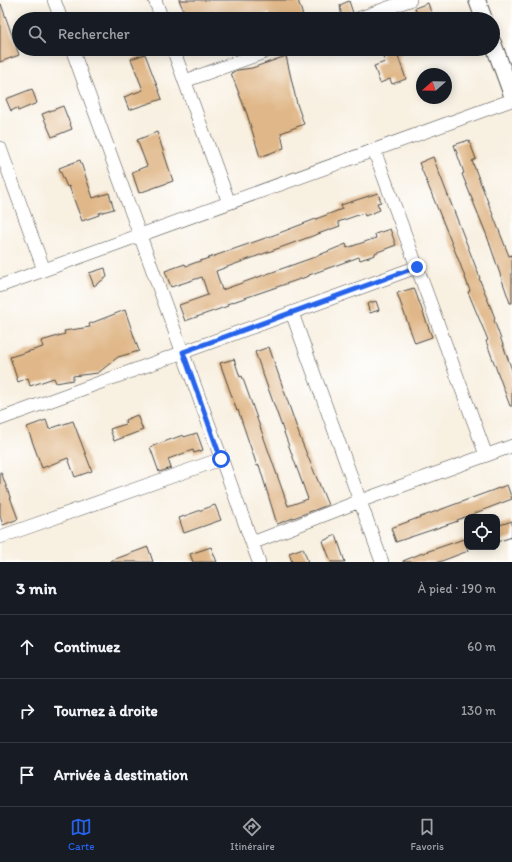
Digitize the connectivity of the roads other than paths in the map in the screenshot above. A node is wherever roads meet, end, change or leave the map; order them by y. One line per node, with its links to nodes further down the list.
1 (54, 0): 5 (street)
2 (155, 0): 6 (street)
3 (410, 0): 7 (street)
4 (477, 0): 8 (street)
5 (58, 12)
6 (159, 12)
7 (377, 12)
8 (481, 12)
9 (75, 56): 19 (street)
10 (175, 56): 13 (street)
11 (254, 56): 13 (street)
12 (498, 56): 14 (street)
13 (184, 81): 18 (street)
14 (512, 95)
15 (512, 100): 17 (street)
16 (0, 148): 21 (street)
17 (374, 150): 18 (street); 20 (street)
18 (229, 203): 19 (street)
19 (140, 235): 21 (street); 24 (street)
20 (417, 267): 23 (street); 27 (street)
21 (44, 270): 22 (street)
22 (0, 286)
23 (292, 313): 24 (street); 29 (street)
24 (183, 352): 25 (street); 28 (street)
25 (0, 419)
26 (512, 446): 27 (street)
27 (486, 455): 29 (street)
28 (221, 459): 30 (street); 31 (street)
29 (360, 501): 31 (street); 33 (street)
30 (0, 537)
31 (252, 543): 32 (street)
32 (259, 562)
33 (382, 562)

